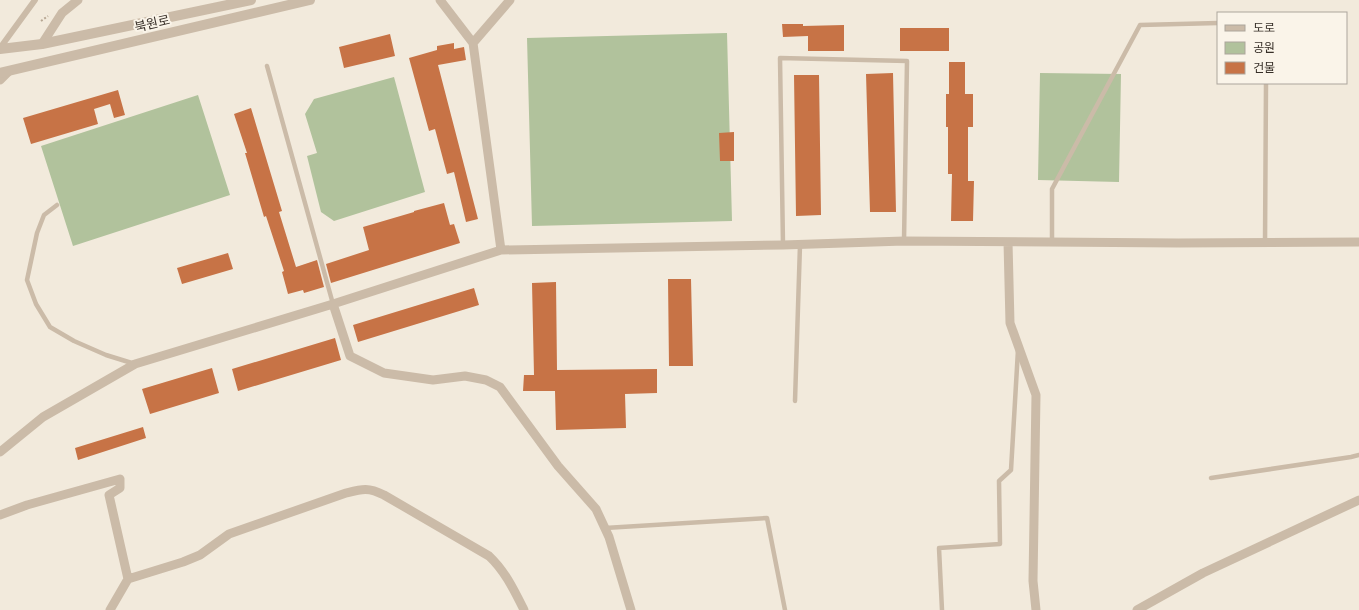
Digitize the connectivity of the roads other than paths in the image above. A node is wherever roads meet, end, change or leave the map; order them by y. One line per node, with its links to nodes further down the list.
1 (35, 0): 10 (street)
2 (78, 0): 9 (street)
3 (251, 0): 9 (street, 북원로)
4 (310, 0): 12 (street, 북원로)
5 (440, 0): 8 (street)
6 (510, 0): 8 (street)
7 (1217, 23): 18 (lane)
8 (473, 43): 23 (street)
9 (42, 44): 10 (street, 북원로)
10 (0, 49)
11 (267, 66): 24 (lane)
12 (4, 72): 13 (street)
13 (0, 80)
14 (1266, 84): 20 (lane)
15 (57, 205): 26 (lane)
16 (904, 242): 17 (street); 21 (lane); 22 (street)
17 (1008, 242): 18 (street); 25 (street)
18 (1052, 242): 20 (street)
19 (1359, 242): 20 (street)
20 (1265, 243)
21 (784, 245): 22 (street); 23 (street)
22 (800, 245): 27 (lane)
23 (501, 250): 24 (street)
24 (333, 304): 26 (street); 33 (street)
25 (1018, 345): 39 (lane); 40 (street)
26 (135, 364): 28 (street)
27 (795, 401)
28 (0, 452)
29 (1359, 455): 30 (lane)
30 (1211, 478)
31 (1359, 500): 41 (street)
32 (0, 515): 34 (street)
33 (605, 528): 37 (street); 38 (lane)
34 (128, 579): 35 (street); 36 (street)
35 (110, 610)
36 (524, 610)
37 (631, 610)
38 (785, 610)
39 (942, 610)
40 (1036, 610)
41 (1137, 610)

